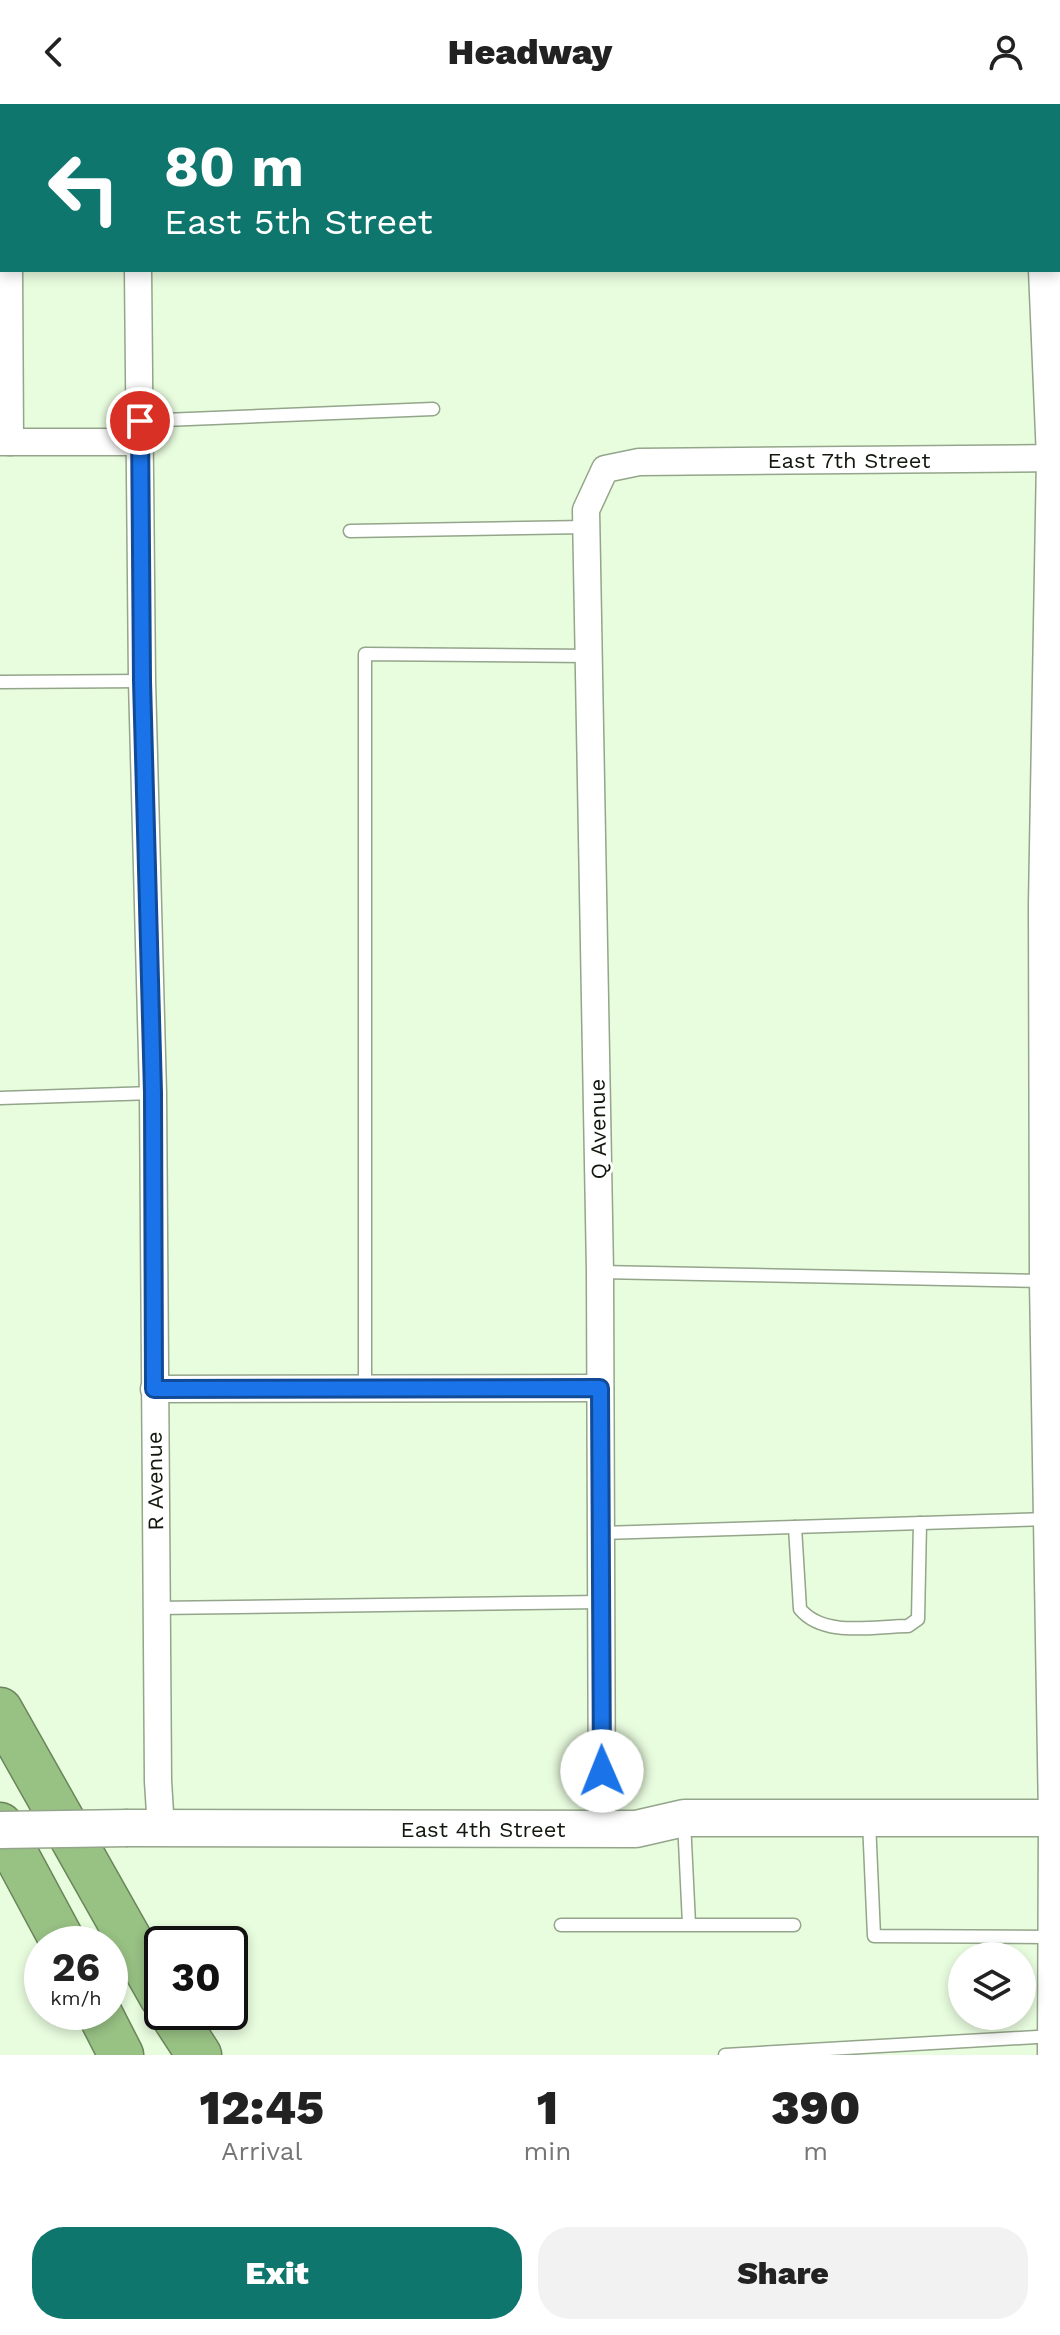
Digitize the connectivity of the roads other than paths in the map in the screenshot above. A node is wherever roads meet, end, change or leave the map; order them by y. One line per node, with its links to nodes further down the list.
1 (9, 272): 6 (street)
2 (138, 272): 5 (street, R Avenue)
3 (1047, 272): 7 (street)
4 (433, 409): 5 (lane)
5 (141, 431): 6 (street); 12 (street, R Avenue)
6 (5, 442)
7 (1057, 458): 8 (street, East 7th Street); 14 (street)
8 (639, 462): 9 (street, Q Avenue)
9 (586, 527): 10 (lane); 11 (street, Q Avenue)
10 (350, 531)
11 (589, 656): 17 (street, Q Avenue); 20 (lane)
12 (142, 681): 13 (lane); 15 (street, R Avenue)
13 (0, 682)
14 (1054, 904): 18 (street)
15 (153, 1093): 16 (lane); 22 (street, R Avenue)
16 (0, 1098)
17 (600, 1272): 18 (lane); 21 (street, Q Avenue)
18 (1048, 1281): 19 (street)
19 (1054, 1331): 23 (street)
20 (365, 1388): 21 (street); 22 (street)
21 (600, 1388): 26 (street, Q Avenue)
22 (154, 1389): 28 (street, R Avenue)
23 (1052, 1519): 24 (lane); 29 (street)
24 (920, 1523): 25 (lane); 25 (lane)
25 (795, 1527): 26 (lane)
26 (602, 1533): 27 (street, Q Avenue)
27 (600, 1602): 28 (lane); 36 (street, Q Avenue)
28 (156, 1608): 35 (street, R Avenue)
29 (1058, 1689): 33 (street)
30 (0, 1710): 42 (highway)
31 (684, 1818): 32 (street, East 4th Street); 36 (street, East 4th Street); 37 (lane)
32 (869, 1818): 33 (street, East 4th Street); 41 (lane)
33 (1059, 1818): 41 (street)
34 (0, 1828): 35 (street, East 4th Street, bridge); 40 (highway)
35 (144, 1828): 36 (street, East 4th Street)
36 (602, 1829)
37 (689, 1924): 38 (lane); 39 (lane)
38 (561, 1925)
39 (794, 1925)
40 (54, 1926)
41 (1057, 1937): 45 (street)
42 (144, 1965)
43 (108, 2030): 46 (highway)
44 (183, 2030): 47 (highway)
45 (1056, 2045): 48 (lane)
46 (121, 2055)
47 (199, 2055)
48 (725, 2055)

